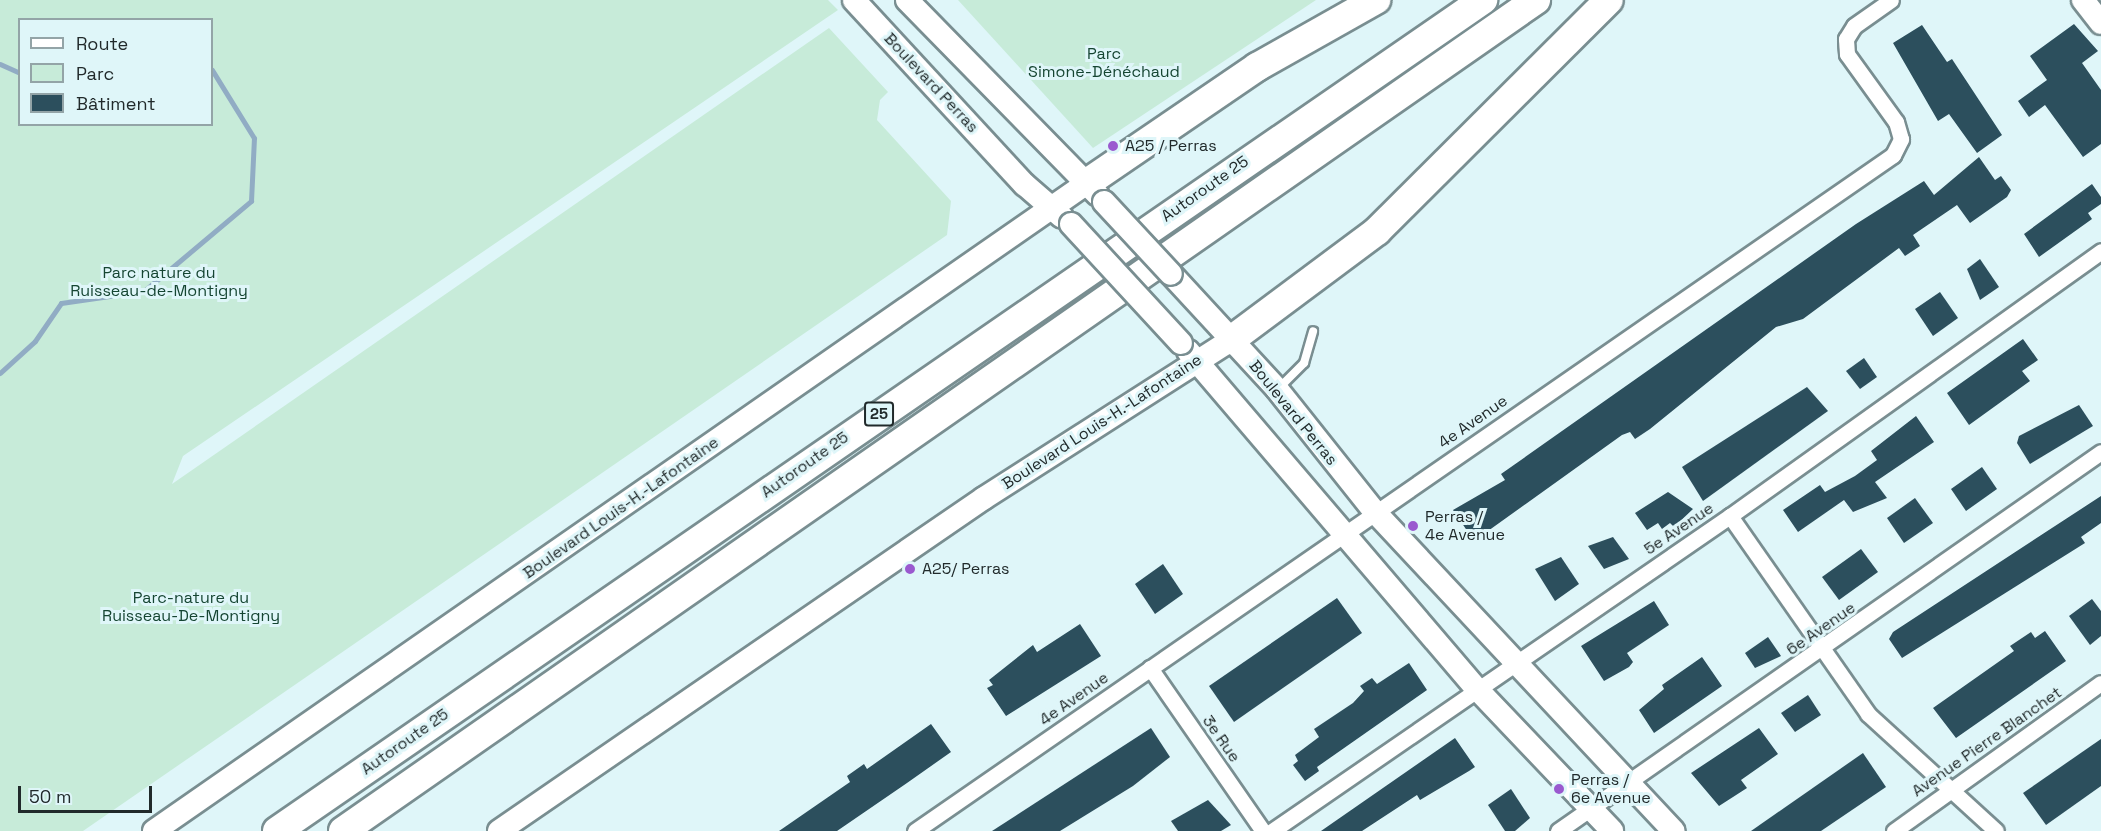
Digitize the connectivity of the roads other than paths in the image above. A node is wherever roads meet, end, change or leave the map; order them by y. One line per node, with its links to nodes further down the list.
1 (854, 0): 11 (main road, Boulevard Perras)
2 (907, 0): 10 (main road, Boulevard Perras)
3 (1376, 0): 10 (highway)
4 (1483, 0): 30 (highway, Autoroute 25 / 25)
5 (1536, 0): 31 (highway, 25)
6 (1609, 0): 14 (highway)
7 (1891, 0): 18 (street, 4e Avenue)
8 (2083, 0): 9 (main road)
9 (2101, 23)
10 (1095, 193): 11 (main road, Boulevard Louis-H.-Lafontaine); 14 (main road, Boulevard Perras, bridge)
11 (1050, 208): 15 (main road, Boulevard Perras, bridge); 29 (main road, Boulevard Louis-H.-Lafontaine)
12 (2101, 251): 19 (street, 5e Avenue)
13 (1313, 331): 16 (lane)
14 (1223, 332): 15 (main road, Boulevard Louis-H.-Lafontaine); 16 (main road, Boulevard Perras)
15 (1196, 362): 20 (main road, Boulevard Perras); 32 (main road, Boulevard Louis-H.-Lafontaine)
16 (1276, 389): 18 (main road, Boulevard Perras)
17 (2101, 452): 21 (street, 6e Avenue)
18 (1375, 512): 20 (street, 4e Avenue); 22 (main road, Boulevard Perras)
19 (1730, 516): 21 (street); 22 (street, 5e Avenue)
20 (1346, 533): 23 (street, 4e Avenue); 25 (main road, Boulevard Perras)
21 (1823, 649): 26 (street, 6e Avenue); 27 (street)
22 (1517, 661): 25 (street, 5e Avenue); 26 (main road, Boulevard Perras)
23 (1150, 668): 33 (street, 4e Avenue); 34 (street, 3e Rue)
24 (2101, 683): 27 (street, Avenue Pierre Blanchet)
25 (1477, 688): 28 (main road, Boulevard Perras); 35 (street, 5e Avenue)
26 (1630, 781): 28 (street, 6e Avenue); 38 (main road, Boulevard Perras)
27 (1952, 788): 39 (street, Avenue Pierre Blanchet); 40 (street)
28 (1591, 809): 36 (street, 6e Avenue); 37 (main road, Boulevard Perras)
29 (154, 831)
30 (277, 831)
31 (343, 831)
32 (500, 831)
33 (915, 831)
34 (1263, 831)
35 (1272, 831)
36 (1558, 831)
37 (1612, 831)
38 (1674, 831)
39 (1894, 831)
40 (1996, 831)

